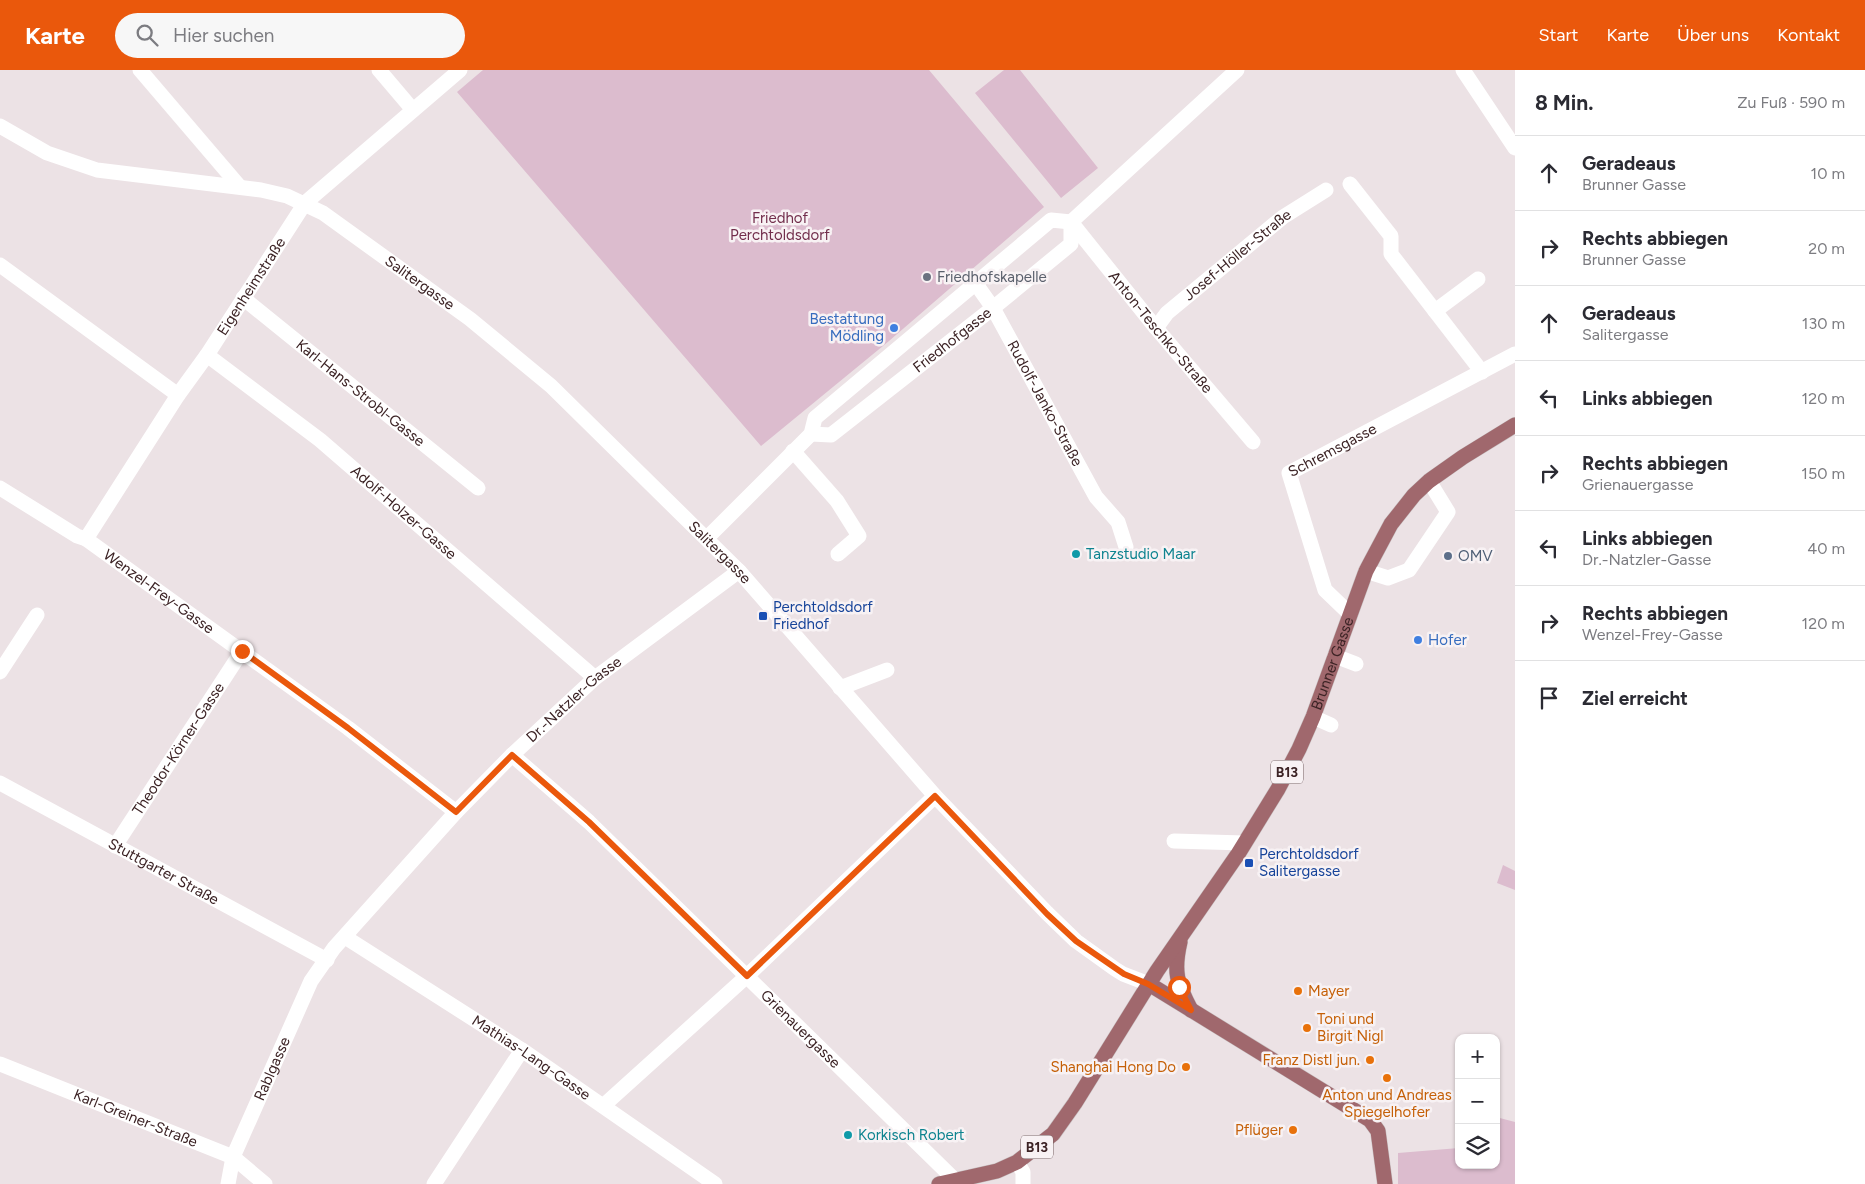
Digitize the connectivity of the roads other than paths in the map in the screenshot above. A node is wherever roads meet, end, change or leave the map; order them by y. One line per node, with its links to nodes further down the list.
1 (140, 70): 10 (street)
2 (379, 70): 6 (street)
3 (460, 70): 6 (street, Eigenheimstraße)
4 (1237, 70): 13 (street)
5 (1463, 70): 8 (street)
6 (413, 110): 12 (street, Eigenheimstraße)
7 (0, 126): 10 (street, Salitergasse)
8 (1515, 148)
9 (1350, 184): 19 (street)
10 (240, 187): 12 (street, Salitergasse)
11 (1326, 190): 20 (street, Josef-Höller-Straße)
12 (306, 203): 17 (street, Eigenheimstraße); 32 (street, Salitergasse)
13 (1072, 222): 16 (street, Friedhofgasse); 18 (street, Friedhofgasse); 20 (street, Anton-Teschko-Straße)
14 (0, 265): 24 (street)
15 (1478, 279): 19 (street)
16 (976, 284): 18 (street, Rudolf-Janko-Straße); 26 (street, Friedhofgasse)
17 (243, 298): 22 (street, Eigenheimstraße); 31 (street, Karl-Hans-Strobl-Gasse)
18 (993, 308): 26 (street, Friedhofgasse); 34 (street, Rudolf-Janko-Straße)
19 (1435, 311): 23 (street)
20 (1156, 328): 27 (street, Anton-Teschko-Straße)
21 (1515, 354): 23 (street, Schremsgasse)
22 (207, 355): 24 (street, Eigenheimstraße); 45 (street, Adolf-Holzer-Gasse)
23 (1482, 372): 39 (street, Schremsgasse)
24 (178, 395): 33 (street, Eigenheimstraße)
25 (1515, 425): 29 (main road, Brunner Gasse / B13)
26 (811, 434): 28 (street, Friedhofgasse)
27 (1253, 442)
28 (793, 450): 32 (street, Friedhofgasse); 35 (street)
29 (1430, 481): 37 (main road, Brunner Gasse / B13); 37 (street)
30 (0, 488): 33 (street, Wenzel-Frey-Gasse)
31 (478, 488)
32 (707, 538): 36 (street, Salitergasse)
33 (86, 539): 40 (street, Wenzel-Frey-Gasse)
34 (1126, 547)
35 (838, 554)
36 (739, 571): 45 (street, Dr.-Natzler-Gasse); 46 (street, Salitergasse)
37 (1366, 571): 39 (main road, Brunner Gasse / B13)
38 (38, 614): 44 (street)
39 (1350, 614): 41 (main road, Brunner Gasse / B13)
40 (242, 651): 52 (street, Wenzel-Frey-Gasse); 55 (street, Theodor-Körner-Gasse)
41 (1335, 656): 42 (street); 47 (main road, Brunner Gasse / B13)
42 (1356, 664)
43 (887, 670): 46 (street)
44 (0, 672)
45 (595, 678): 49 (street, Dr.-Natzler-Gasse)
46 (840, 688): 51 (street, Salitergasse)
47 (1313, 717): 48 (street); 54 (main road, Brunner Gasse / B13)
48 (1331, 725)
49 (512, 755): 52 (street, Dr.-Natzler-Gasse); 59 (street, Grienauergasse)
50 (0, 783): 55 (street, Stuttgarter Straße)
51 (935, 796): 59 (street); 60 (street, Salitergasse)
52 (456, 812): 57 (street, Dr.-Natzler-Gasse)
53 (1174, 841): 54 (street)
54 (1244, 843): 56 (main road, Brunner Gasse / B13)
55 (115, 846): 58 (street, Stuttgarter Straße)
56 (1182, 935): 60 (main road, Brunner Gasse / B13); 61 (main road, Brunner Gasse)
57 (345, 937): 58 (street, Dr.-Natzler-Gasse); 62 (street, Mathias-Lang-Gasse)
58 (327, 960): 65 (street, Rablgasse)
59 (747, 976): 64 (street); 67 (street, Grienauergasse)
60 (1148, 984): 61 (main road); 66 (main road, B13)
61 (1191, 1010): 74 (main road)
62 (522, 1050): 64 (street, Mathias-Lang-Gasse); 70 (street)
63 (0, 1064): 65 (street, Karl-Greiner-Straße)
64 (603, 1106): 71 (street, Mathias-Lang-Gasse)
65 (233, 1157): 68 (street, Rablgasse); 69 (street, Karl-Greiner-Straße)
66 (1017, 1162): 67 (main road, B13); 73 (street)
67 (956, 1181): 72 (main road, B13)
68 (228, 1184)
69 (266, 1184)
70 (434, 1184)
71 (715, 1184)
72 (939, 1184)
73 (1023, 1184)
74 (1385, 1184)

